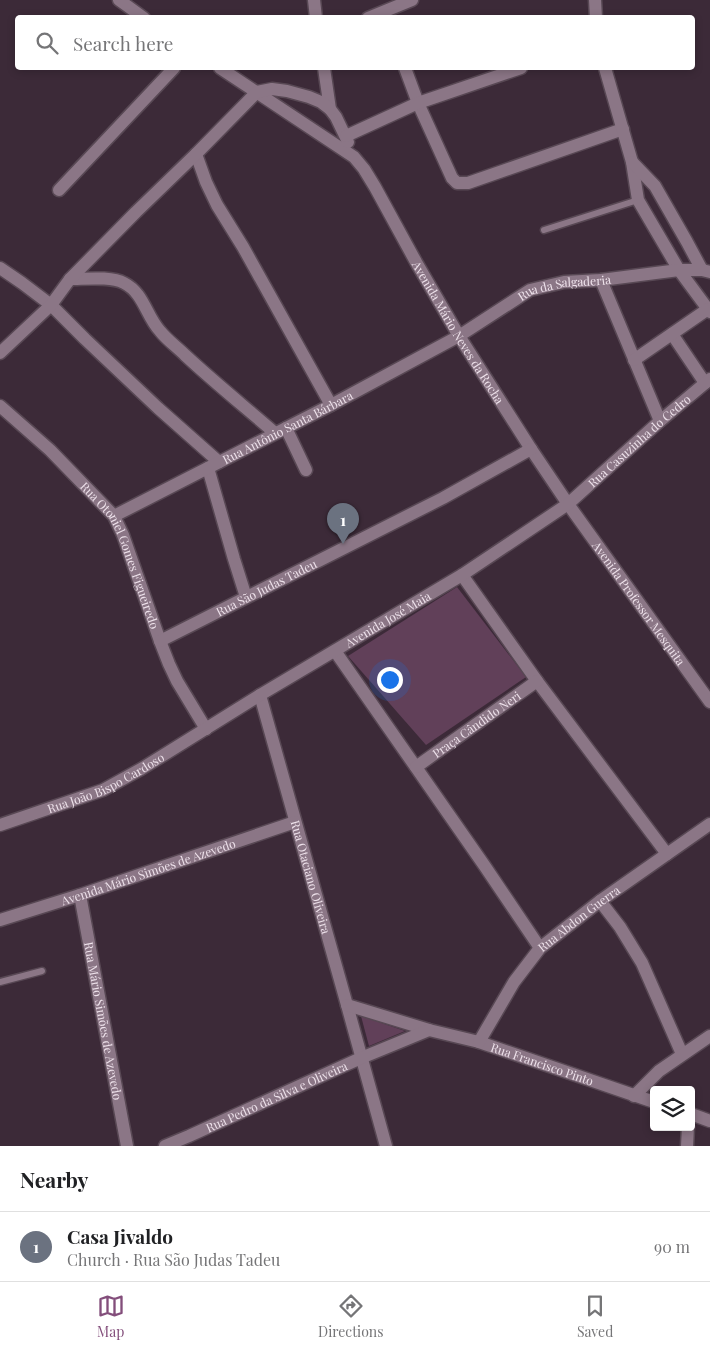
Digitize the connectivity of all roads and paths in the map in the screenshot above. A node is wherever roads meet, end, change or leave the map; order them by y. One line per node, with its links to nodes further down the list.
1 (119, 0): 6 (street)
2 (314, 0): 7 (street)
3 (412, 0): 5 (street)
4 (595, 0): 9 (street)
5 (385, 9): 8 (street)
6 (140, 15)
7 (316, 15)
8 (374, 15)
9 (596, 15)
10 (172, 70): 24 (street)
11 (223, 70): 16 (street)
12 (324, 70): 18 (street)
13 (406, 70): 17 (street)
14 (515, 70): 17 (street)
15 (606, 70): 19 (street)
16 (257, 92): 18 (street); 21 (street); 22 (street)
17 (418, 103): 19 (street); 20 (street)
18 (330, 109): 20 (street)
19 (623, 129): 23 (street)
20 (346, 136): 22 (street)
21 (196, 154): 30 (street); 39 (street)
22 (354, 157): 35 (street, Avenida Mário Neves da Rocha)
23 (632, 162): 25 (street); 29 (street)
24 (59, 190)
25 (638, 200): 26 (lane); 28 (street)
26 (544, 230)
27 (0, 268): 32 (street)
28 (680, 270): 29 (street, Rua da Salgaderia); 31 (street, Rua da Salgaderia); 33 (street)
29 (706, 271)
30 (70, 279): 32 (street); 42 (street)
31 (601, 280): 35 (street, Rua da Salgaderia); 37 (street)
32 (51, 305): 36 (street); 44 (street)
33 (709, 310): 34 (street)
34 (672, 334): 37 (street); 38 (street)
35 (459, 336): 39 (street, Rua Antônio Santa Bárbara); 43 (street, Avenida Mário Neves da Rocha)
36 (0, 353)
37 (634, 360): 41 (street)
38 (707, 381): 41 (street, Rua Casuzinha do Cedro)
39 (331, 405): 42 (street, Rua Antônio Santa Bárbara)
40 (0, 406): 47 (street, Rua Otoniel Gomes Figueiredo)
41 (660, 420): 46 (street, Rua Casuzinha do Cedro)
42 (280, 431): 44 (street, Rua Antônio Santa Bárbara); 45 (street)
43 (531, 449): 46 (street, Avenida Mário Neves da Rocha); 49 (street, Rua São Judas Tadeu)
44 (214, 465): 47 (street, Rua Antônio Santa Bárbara); 49 (street)
45 (306, 470)
46 (568, 504): 48 (street, Avenida José Maia); 54 (street, Avenida Professor Mesquita)
47 (114, 516): 50 (street, Rua Otoniel Gomes Figueiredo)
48 (462, 575): 51 (street, Avenida José Maia); 52 (street)
49 (246, 597): 50 (street, Rua São Judas Tadeu)
50 (160, 641): 55 (street, Rua Otoniel Gomes Figueiredo)
51 (335, 651): 53 (street, Avenida José Maia); 56 (street)
52 (537, 681): 56 (street, Praça Cândido Neri); 60 (street)
53 (260, 695): 55 (street, Avenida José Maia); 57 (street, Rua Otaciano Oliveira)
54 (710, 702)
55 (206, 729): 58 (street, Rua João Bispo Cardoso)
56 (416, 767): 64 (street)
57 (295, 822): 61 (street, Avenida Mário Simões de Azevedo); 67 (street, Rua Otaciano Oliveira)
58 (0, 824)
59 (710, 824): 60 (street, Rua Abdon Guerra)
60 (667, 854): 62 (street, Rua Abdon Guerra)
61 (80, 895): 63 (street, Avenida Mário Simões de Azevedo); 78 (street, Rua Mário Simões de Azevedo)
62 (600, 901): 64 (street, Rua Abdon Guerra); 71 (street)
63 (0, 920)
64 (540, 948): 70 (street, Rua Abdon Guerra)
65 (42, 972): 66 (lane)
66 (0, 982)
67 (348, 1005): 68 (street, Rua Francisco Pinto); 72 (street, Rua Otaciano Oliveira)
68 (428, 1030): 70 (street, Rua Francisco Pinto); 72 (street, Rua Pedro da Silva e Oliveira)
69 (710, 1036): 71 (street)
70 (479, 1042): 73 (street, Rua Francisco Pinto)
71 (682, 1054): 73 (street)
72 (362, 1058): 79 (street, Rua Pedro da Silva e Oliveira); 80 (street, Rua Otaciano Oliveira)
73 (634, 1096): 74 (street, Rua Francisco Pinto)
74 (650, 1101)
75 (695, 1115): 76 (street)
76 (710, 1121)
77 (688, 1131): 81 (street)
78 (127, 1146)
79 (165, 1146)
80 (386, 1146)
81 (687, 1146)

